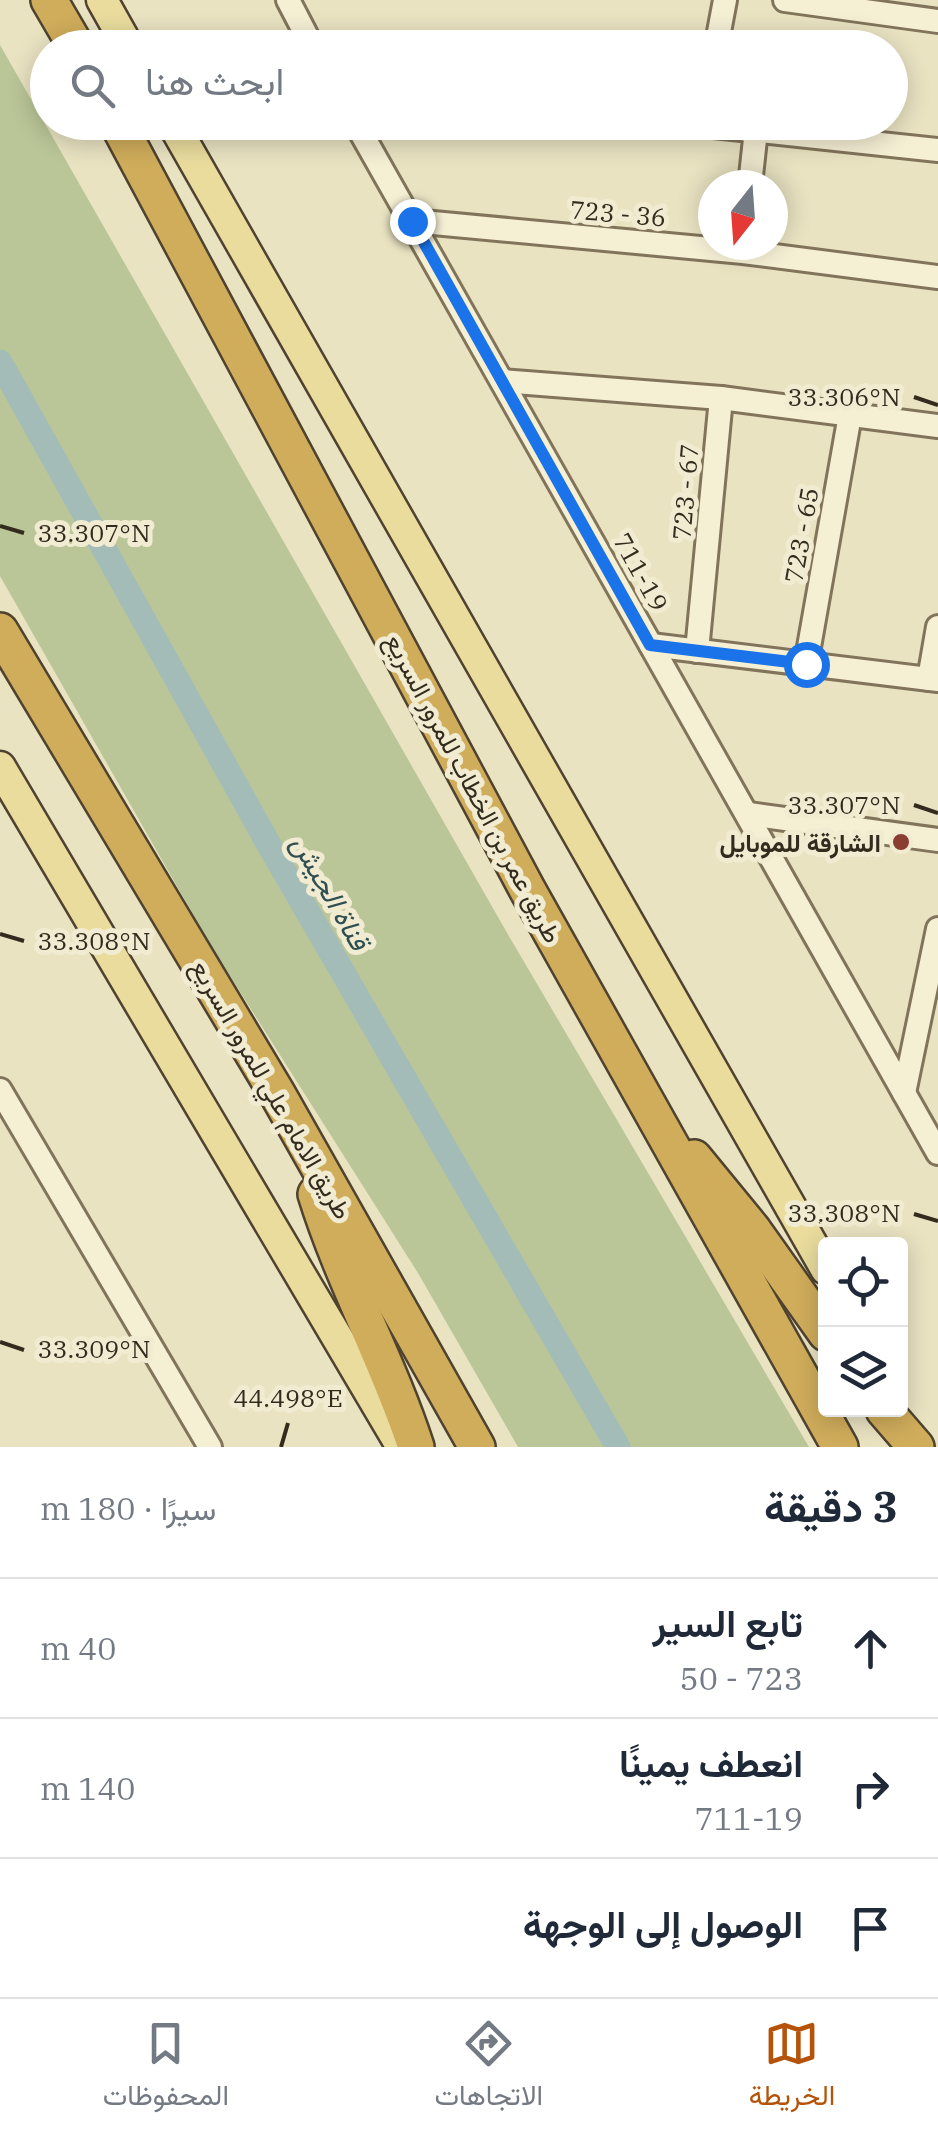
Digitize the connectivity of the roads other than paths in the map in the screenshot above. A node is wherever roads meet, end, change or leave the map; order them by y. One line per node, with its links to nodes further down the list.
1 (49, 0): 8 (highway)
2 (102, 0): 9 (main road)
3 (288, 0): 10 (street)
4 (724, 0): 11 (street)
5 (785, 0): 6 (street)
6 (873, 6): 7 (street)
7 (938, 21)
8 (66, 30)
9 (120, 30)
10 (304, 30)
11 (719, 30)
12 (128, 140): 37 (highway, طريق عمر بن الخطاب للمرور السريع)
13 (182, 140): 43 (main road)
14 (365, 140): 19 (street, 711-19)
15 (755, 140): 18 (street)
16 (847, 140): 17 (street)
17 (938, 150)
18 (752, 170)
19 (412, 221): 20 (street, 723 - 36); 23 (street, 711-19)
20 (698, 244)
21 (788, 255): 22 (street, 723 - 36)
22 (938, 277)
23 (502, 380): 24 (street); 29 (street, 711-19)
24 (721, 398): 25 (street); 30 (street, 723 - 67)
25 (850, 415): 26 (street); 31 (street, 723 - 65)
26 (938, 426)
27 (938, 627): 32 (street)
28 (0, 631): 40 (highway, طريق الامام علي للمرور السريع)
29 (650, 645): 30 (street); 34 (street, 711-19)
30 (698, 651): 31 (street)
31 (806, 664): 32 (street)
32 (933, 679)
33 (0, 767): 48 (main road)
34 (749, 814): 35 (street); 39 (street, 711-19)
35 (938, 840)
36 (938, 929): 39 (street)
37 (632, 1077): 44 (highway); 51 (highway, طريق عمر بن الخطاب للمرور السريع)
38 (0, 1090): 47 (street)
39 (904, 1093): 41 (street, 711-19)
40 (278, 1095): 49 (highway); 50 (highway, طريق الامام علي للمرور السريع)
41 (927, 1117): 42 (street, 711-19)
42 (938, 1152)
43 (818, 1255)
44 (821, 1327)
45 (908, 1414): 53 (main road)
46 (890, 1417): 52 (highway)
47 (210, 1447)
48 (402, 1447)
49 (416, 1447)
50 (477, 1447)
51 (840, 1447)
52 (916, 1447)
53 (927, 1447)

